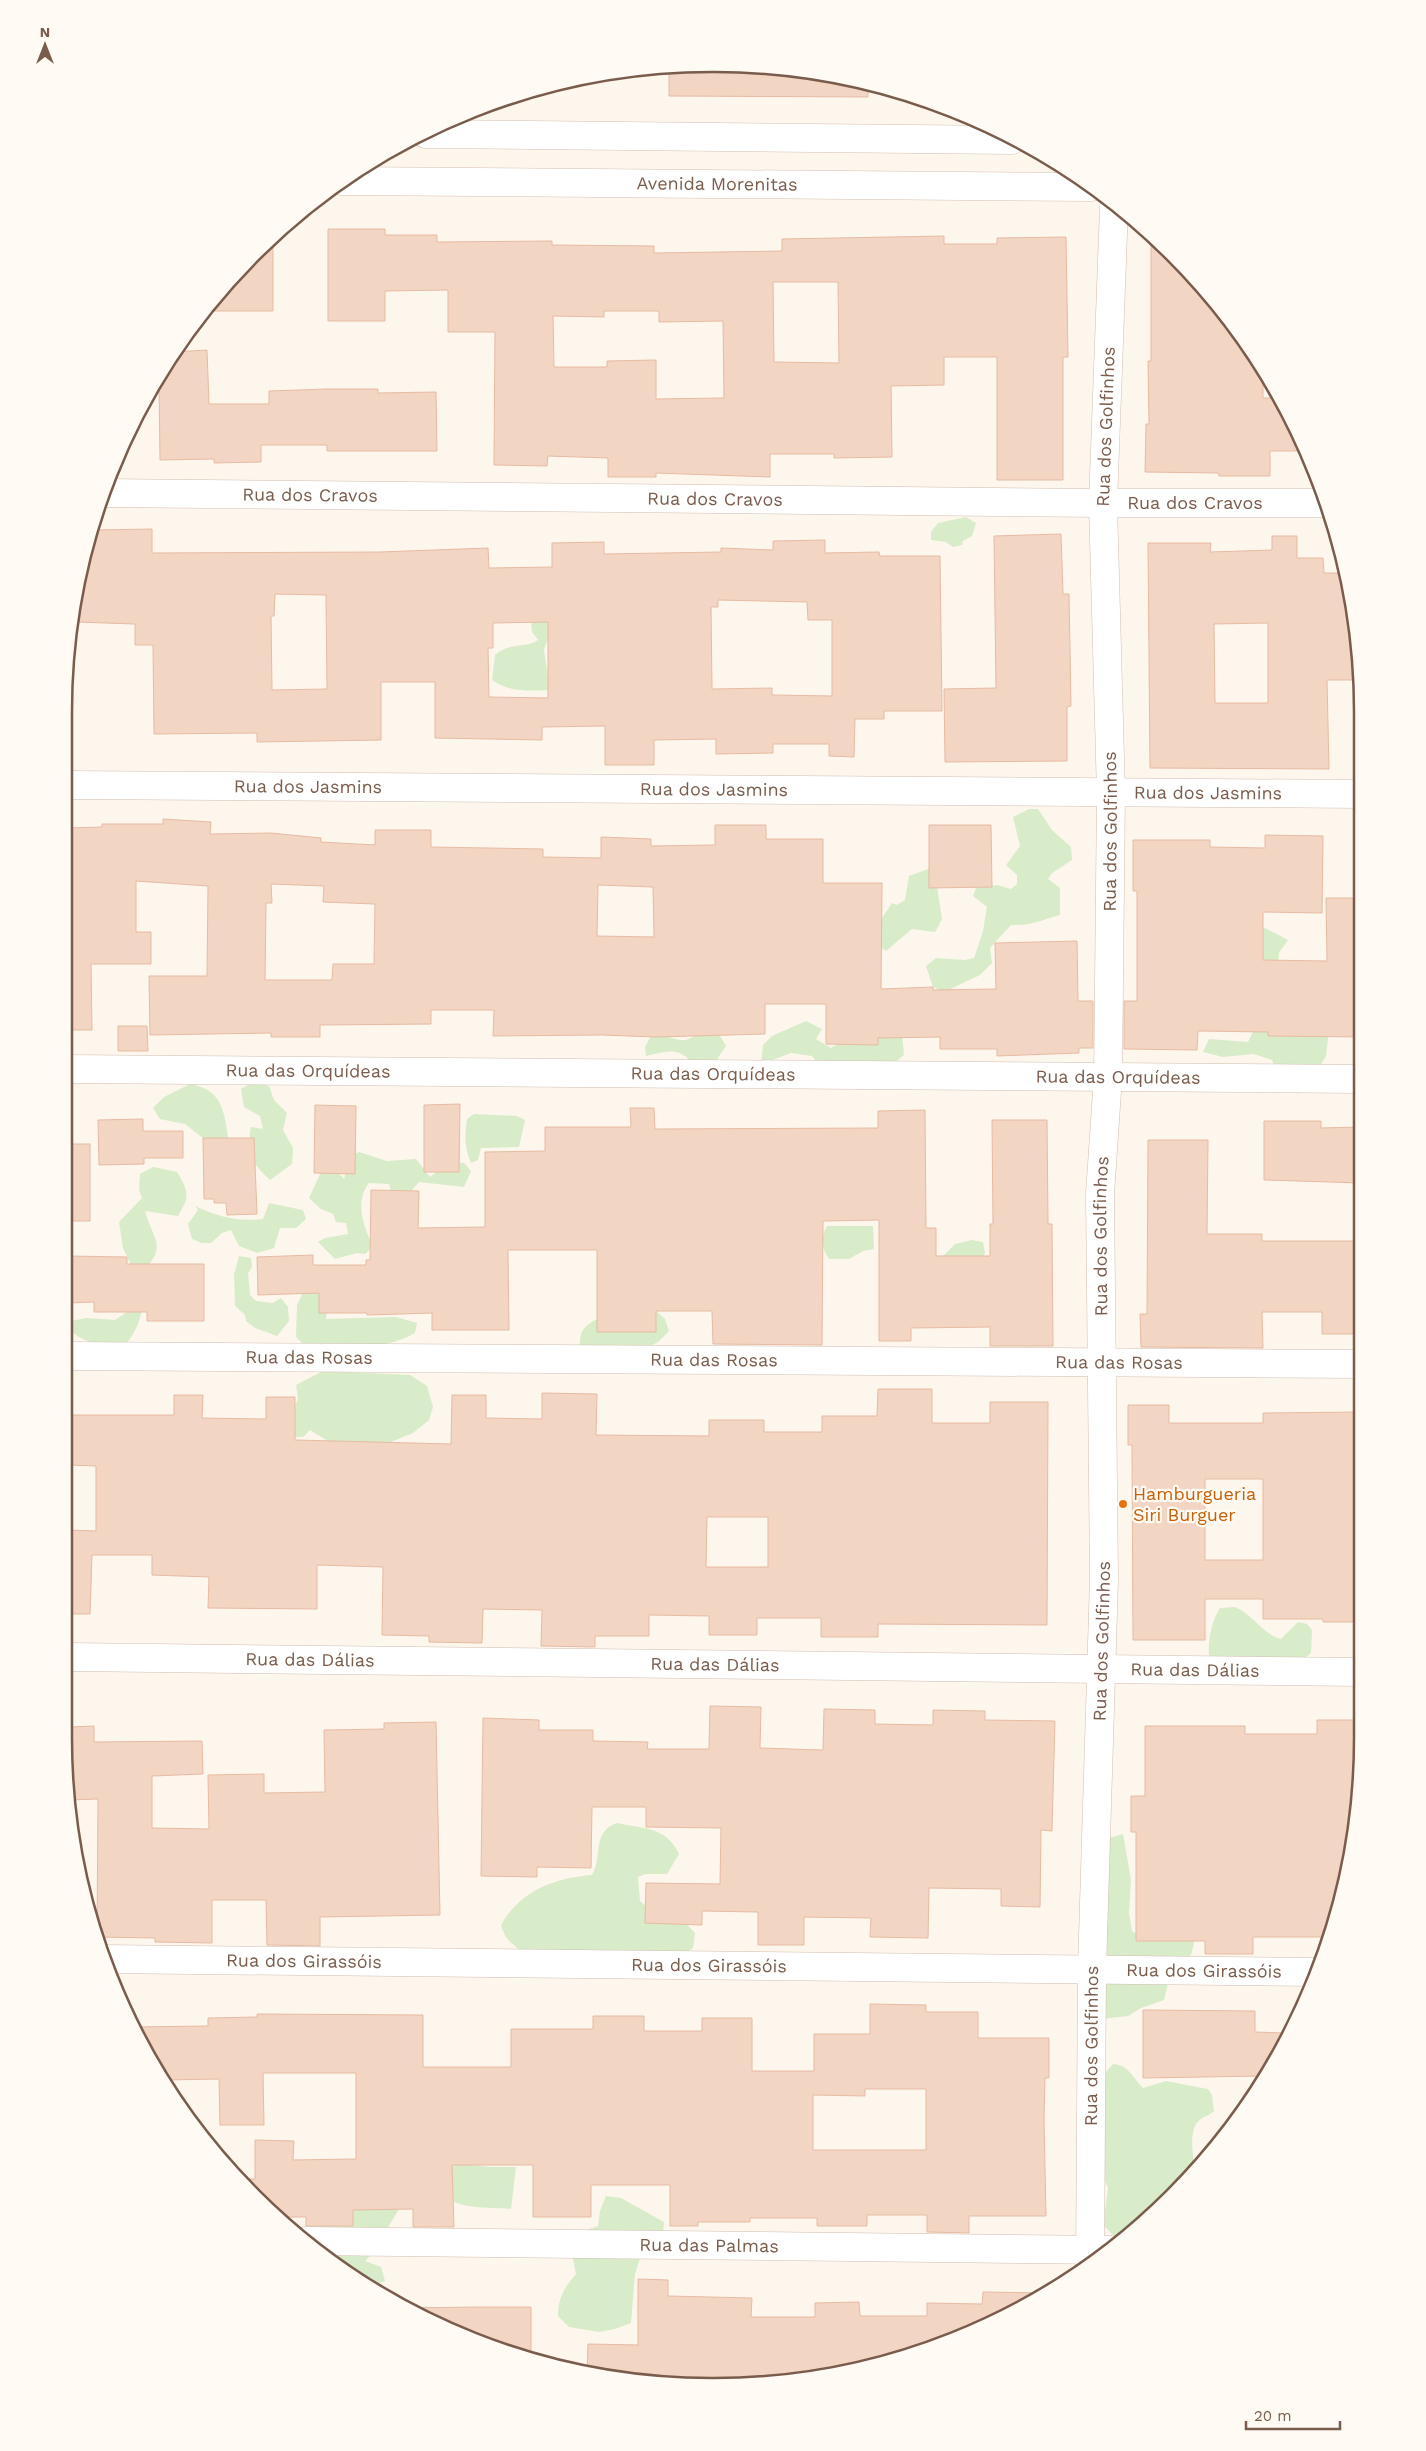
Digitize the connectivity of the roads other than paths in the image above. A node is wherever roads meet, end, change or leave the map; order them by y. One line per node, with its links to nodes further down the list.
1 (440, 134): 2 (street)
2 (998, 140)
3 (354, 182): 4 (street, Avenida Morenitas)
4 (1078, 187)
5 (1114, 214): 7 (street, Rua dos Golfinhos)
6 (111, 493): 7 (street, Rua dos Cravos)
7 (1103, 503): 8 (street, Rua dos Cravos); 10 (street, Rua dos Golfinhos)
8 (1318, 503)
9 (72, 785): 10 (street, Rua dos Jasmins)
10 (1111, 794): 11 (street, Rua dos Jasmins); 13 (street, Rua dos Golfinhos)
11 (1354, 794)
12 (72, 1069): 13 (street, Rua das Orquídeas)
13 (1108, 1077): 14 (street, Rua das Orquídeas); 16 (street, Rua dos Golfinhos)
14 (1354, 1079)
15 (72, 1356): 16 (street, Rua das Rosas)
16 (1102, 1363): 17 (street, Rua das Rosas); 19 (street, Rua dos Golfinhos)
17 (1354, 1364)
18 (72, 1657): 19 (street, Rua das Dálias)
19 (1100, 1670): 20 (street, Rua das Dálias); 22 (street, Rua dos Golfinhos)
20 (1354, 1672)
21 (112, 1959): 22 (street, Rua dos Girassóis)
22 (1092, 1969): 23 (street, Rua dos Girassóis); 25 (street, Rua dos Golfinhos)
23 (1309, 1972)
24 (317, 2241): 26 (street, Rua das Palmas)
25 (1097, 2250)
26 (1091, 2255)

